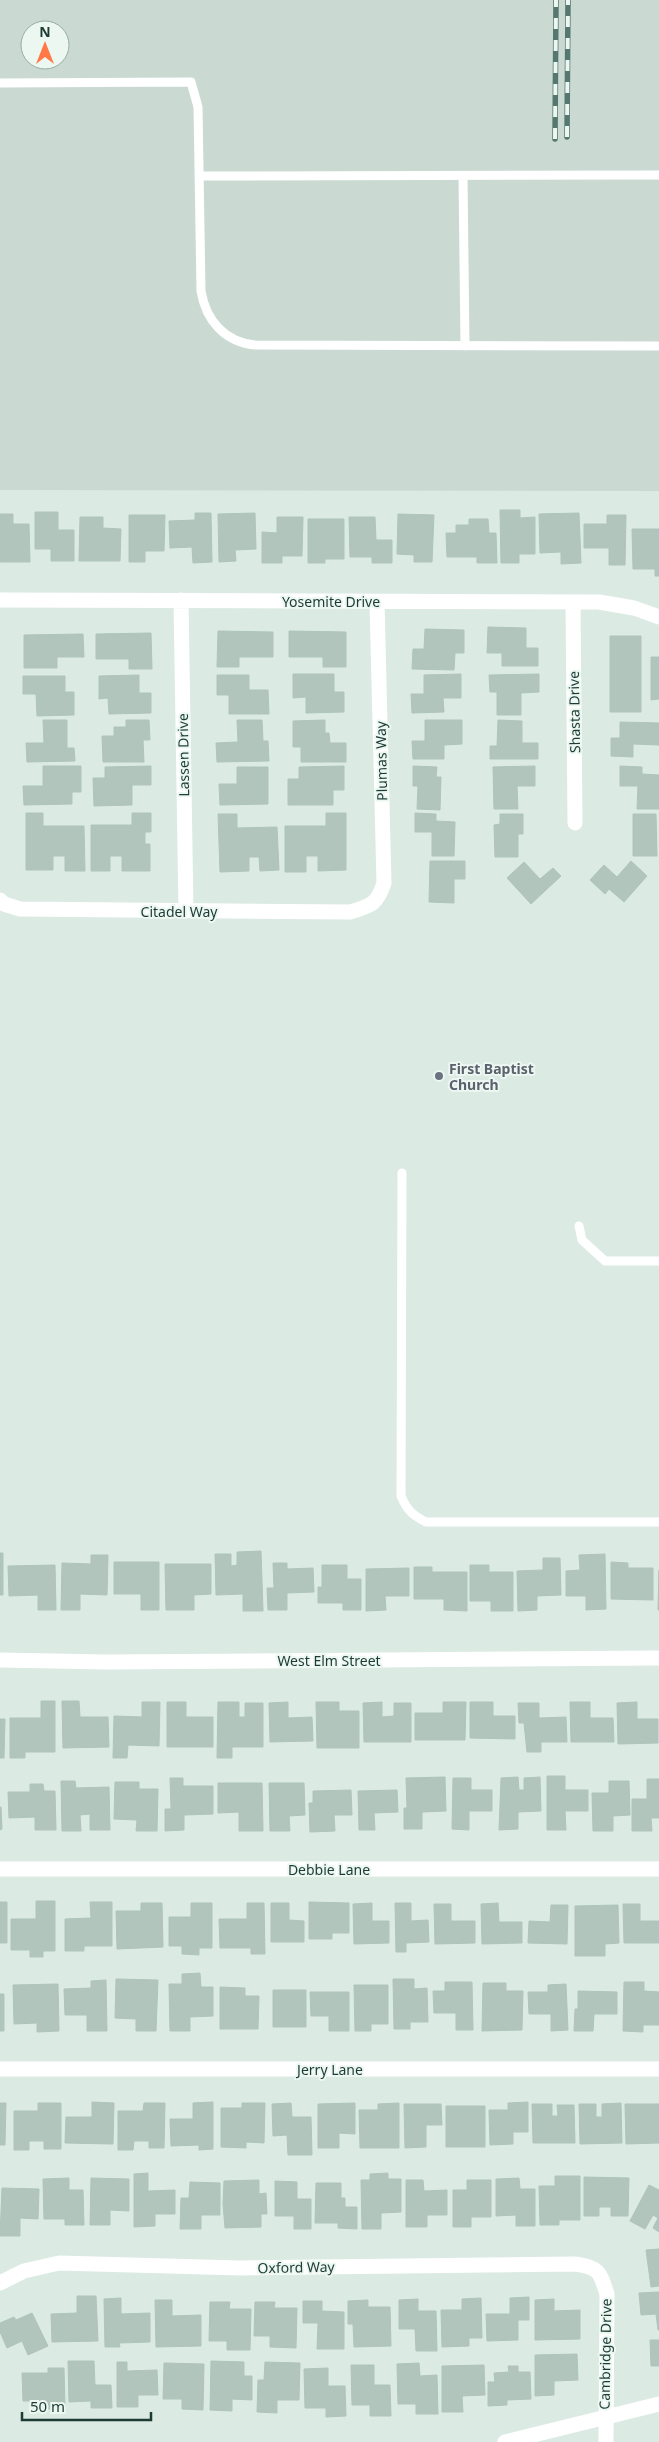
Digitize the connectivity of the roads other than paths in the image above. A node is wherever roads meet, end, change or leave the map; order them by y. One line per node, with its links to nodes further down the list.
1 (0, 83): 3 (lane)
2 (659, 175): 4 (lane)
3 (199, 176): 4 (lane); 5 (lane)
4 (463, 176): 5 (lane)
5 (465, 346): 6 (lane)
6 (659, 346)
7 (0, 600): 8 (street, Yosemite Drive)
8 (181, 600): 9 (street, Yosemite Drive); 15 (street, Lassen Drive)
9 (377, 602): 10 (street, Yosemite Drive); 14 (street, Plumas Way)
10 (573, 602): 11 (street, Yosemite Drive); 12 (street, Shasta Drive)
11 (659, 617)
12 (575, 823)
13 (0, 900): 15 (street, Citadel Way)
14 (360, 909): 15 (street, Citadel Way)
15 (186, 911)
16 (402, 1173): 19 (lane)
17 (579, 1226): 18 (lane)
18 (659, 1261)
19 (659, 1522)
20 (659, 1658): 21 (street, West Elm Street)
21 (0, 1660)
22 (659, 1868): 23 (street, Debbie Lane)
23 (0, 1869)
24 (0, 2069): 25 (street, Jerry Lane)
25 (659, 2069)
26 (595, 2270): 27 (street, Oxford Way); 29 (street, Cambridge Drive)
27 (0, 2283)
28 (659, 2404): 29 (street)
29 (605, 2418): 30 (street); 31 (street, Cambridge Drive)
30 (505, 2442)
31 (606, 2442)

